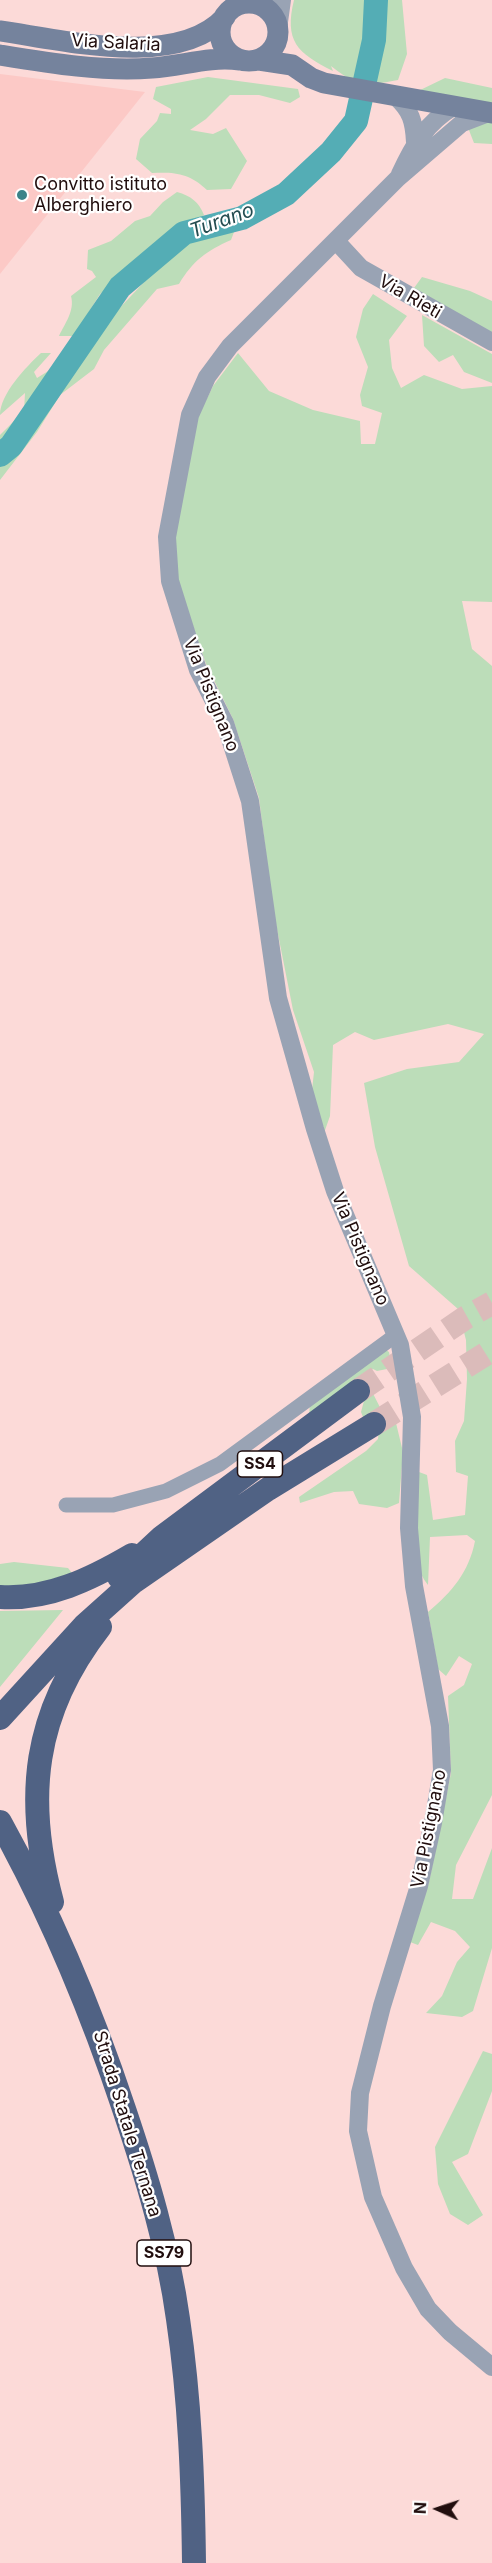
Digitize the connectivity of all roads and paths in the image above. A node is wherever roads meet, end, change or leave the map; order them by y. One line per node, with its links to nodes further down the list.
1 (282, 0): 5 (street)
2 (259, 2): 3 (main road); 5 (main road)
3 (225, 16): 4 (main road, Via Salaria); 7 (main road)
4 (0, 31)
5 (278, 32): 7 (main road); 8 (main road)
6 (0, 55): 7 (main road)
7 (249, 60): 8 (main road)
8 (305, 74): 9 (main road)
9 (396, 97): 10 (main road); 13 (street)
10 (453, 107): 11 (main road); 12 (street); 13 (street)
11 (490, 113): 12 (street)
12 (444, 138): 14 (street)
13 (415, 142): 14 (street)
14 (398, 178): 15 (street, Via Pistignano)
15 (336, 242): 16 (street, Via Rieti); 17 (street, Via Pistignano)
16 (492, 342)
17 (396, 1335): 20 (street); 29 (street, Via Pistignano)
18 (358, 1391): 21 (highway, SS4)
19 (374, 1424): 21 (highway, SS4)
20 (66, 1505)
21 (167, 1546): 22 (highway, SS4); 23 (highway); 24 (highway, SS4); 28 (highway)
22 (0, 1597)
23 (0, 1700)
24 (0, 1718)
25 (0, 1822): 27 (highway, Strada Statale Ternana / SS79)
26 (0, 1842): 27 (highway, Strada Statale Ternana / SS79)
27 (44, 1910): 28 (highway, Strada Statale Ternana / SS79)
28 (67, 1956): 30 (highway, Strada Statale Ternana / SS79)
29 (492, 2367)
30 (194, 2563)

